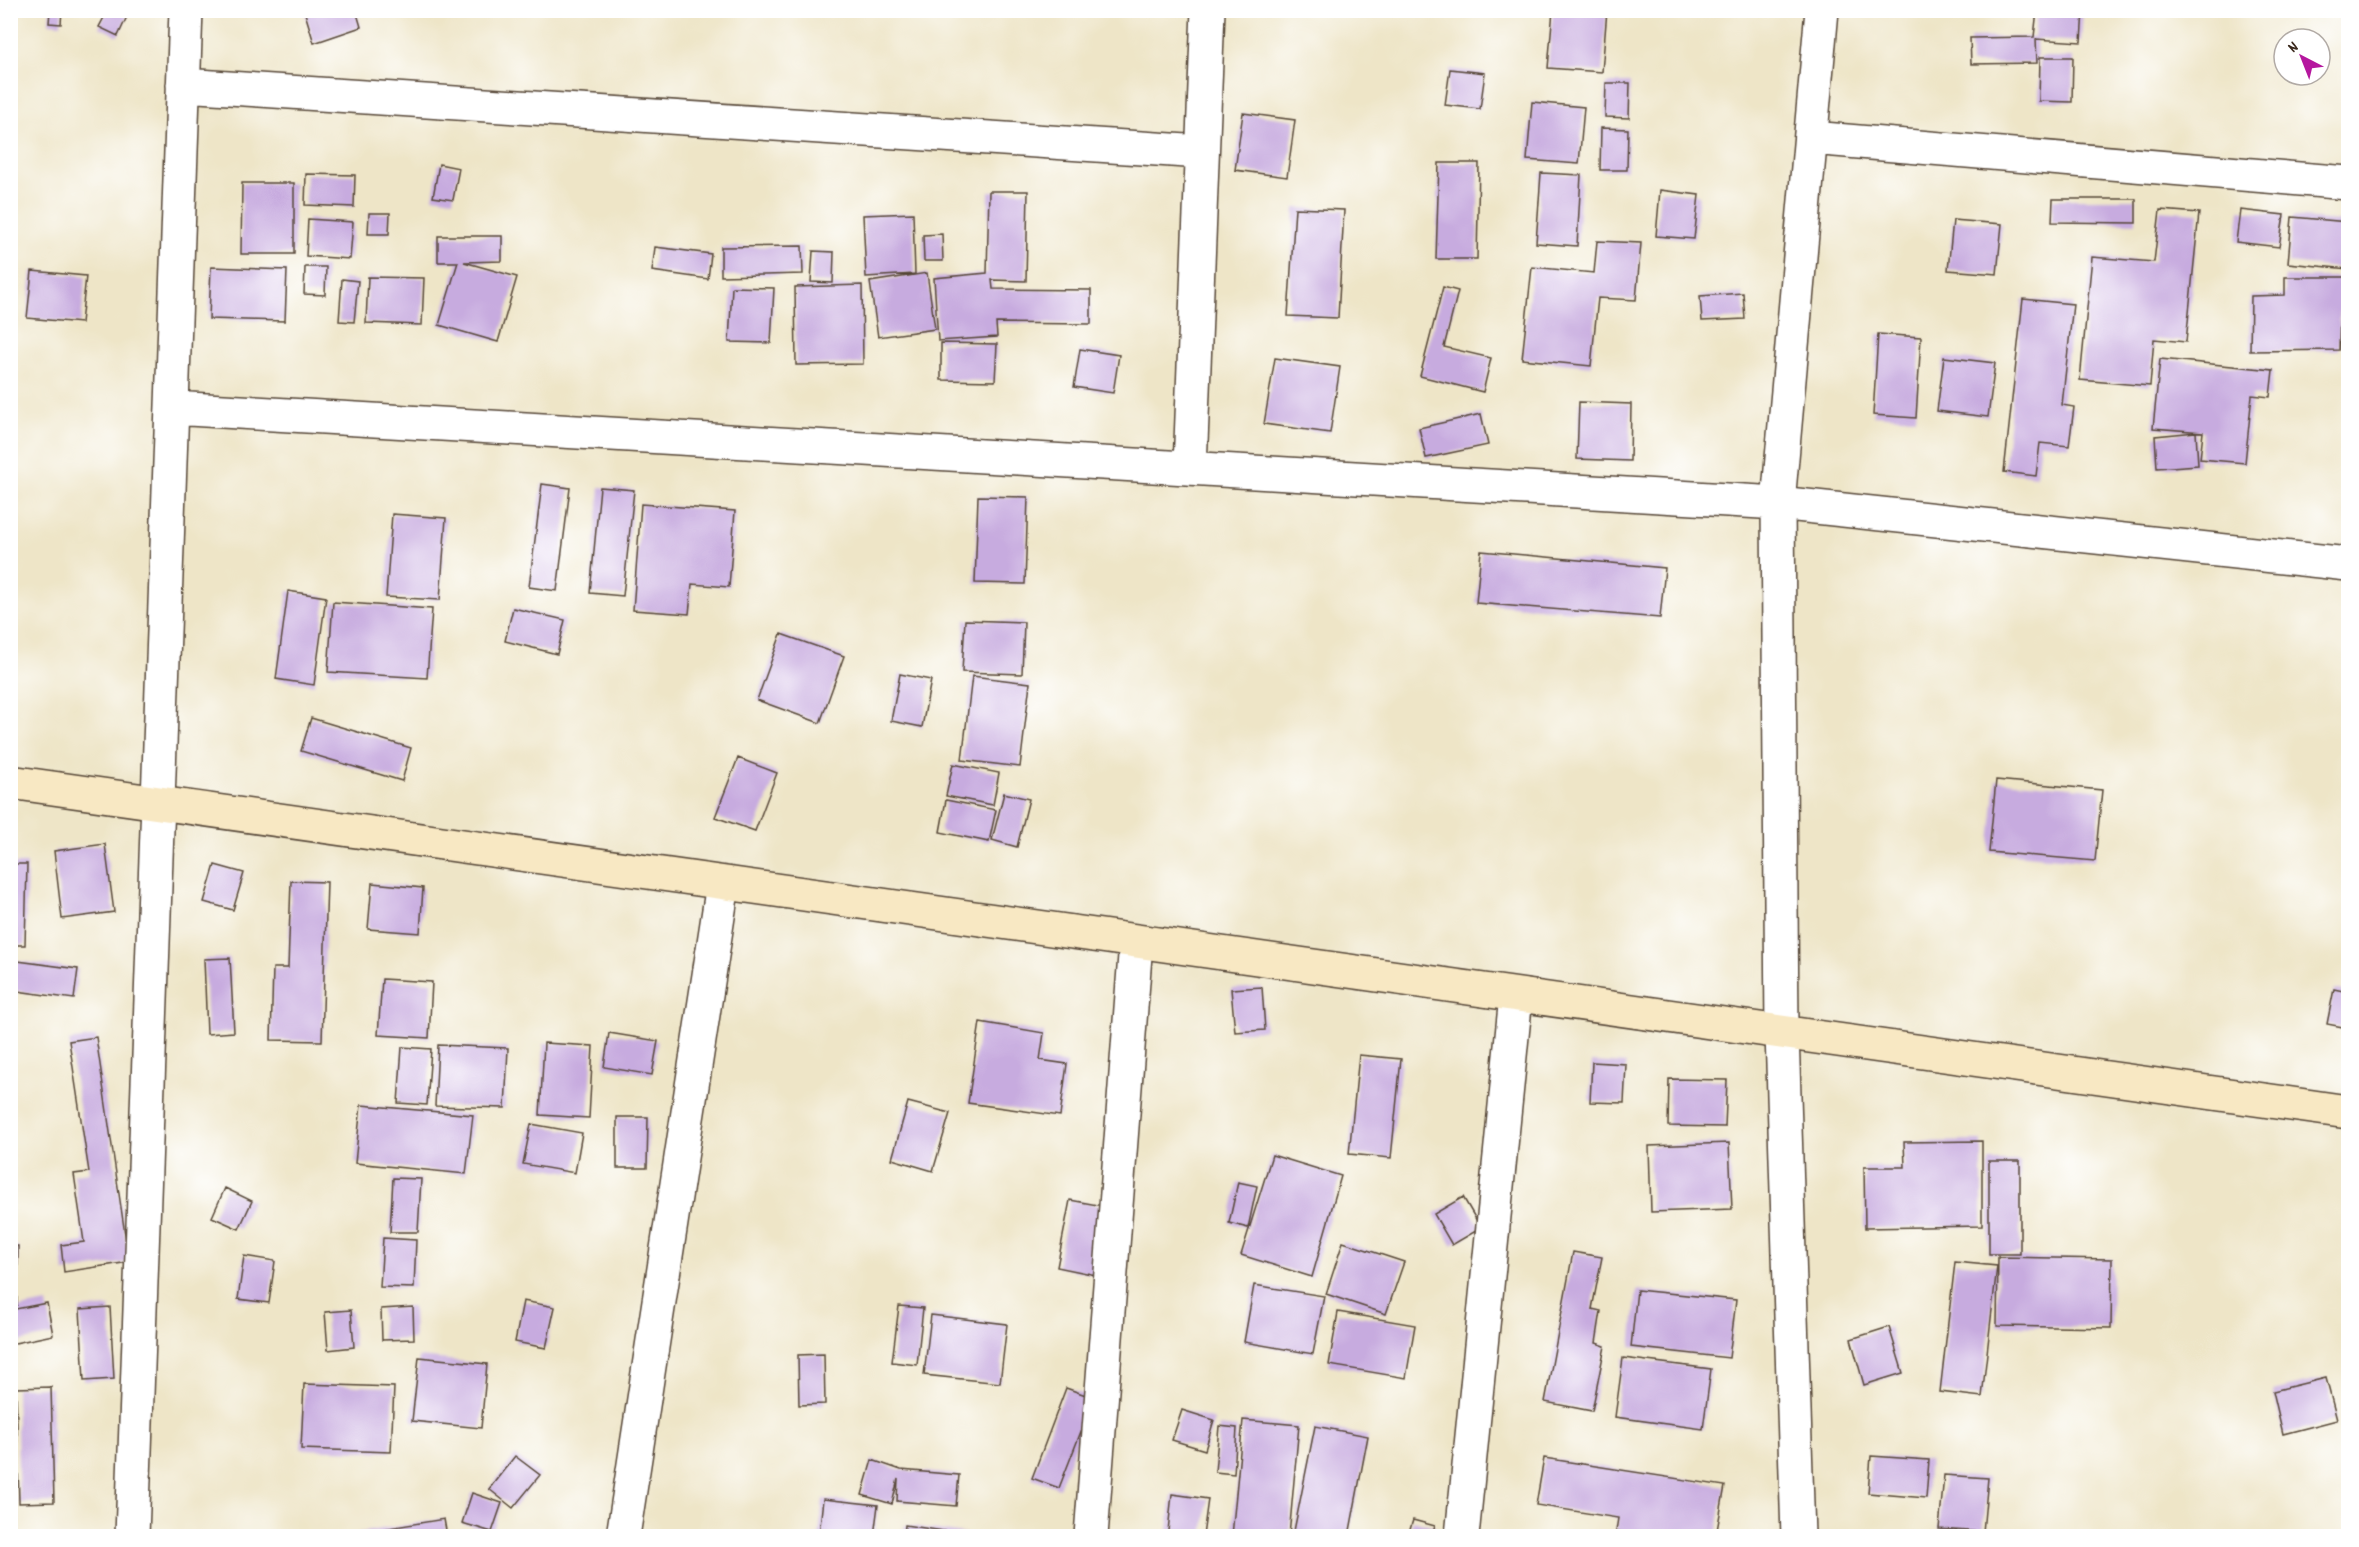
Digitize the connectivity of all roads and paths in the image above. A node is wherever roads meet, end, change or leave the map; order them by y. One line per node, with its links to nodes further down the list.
1 (186, 10): 4 (street)
2 (1208, 10): 6 (street)
3 (1822, 10): 5 (street)
4 (183, 86): 6 (street); 8 (street)
5 (1810, 138): 7 (street); 10 (street)
6 (1202, 152): 9 (street)
7 (2349, 183)
8 (172, 408): 9 (street); 13 (street)
9 (1190, 468): 10 (street)
10 (1778, 503): 11 (street); 17 (street)
11 (2349, 564)
12 (10, 782): 13 (main road)
13 (158, 802): 14 (main road); 19 (street)
14 (723, 884): 15 (main road); 20 (street)
15 (1136, 942): 16 (main road); 21 (street)
16 (1516, 996): 17 (main road); 22 (street)
17 (1782, 1033): 18 (main road); 23 (street)
18 (2349, 1112)
19 (132, 1536)
20 (622, 1536)
21 (1091, 1536)
22 (1461, 1536)
23 (1798, 1536)

